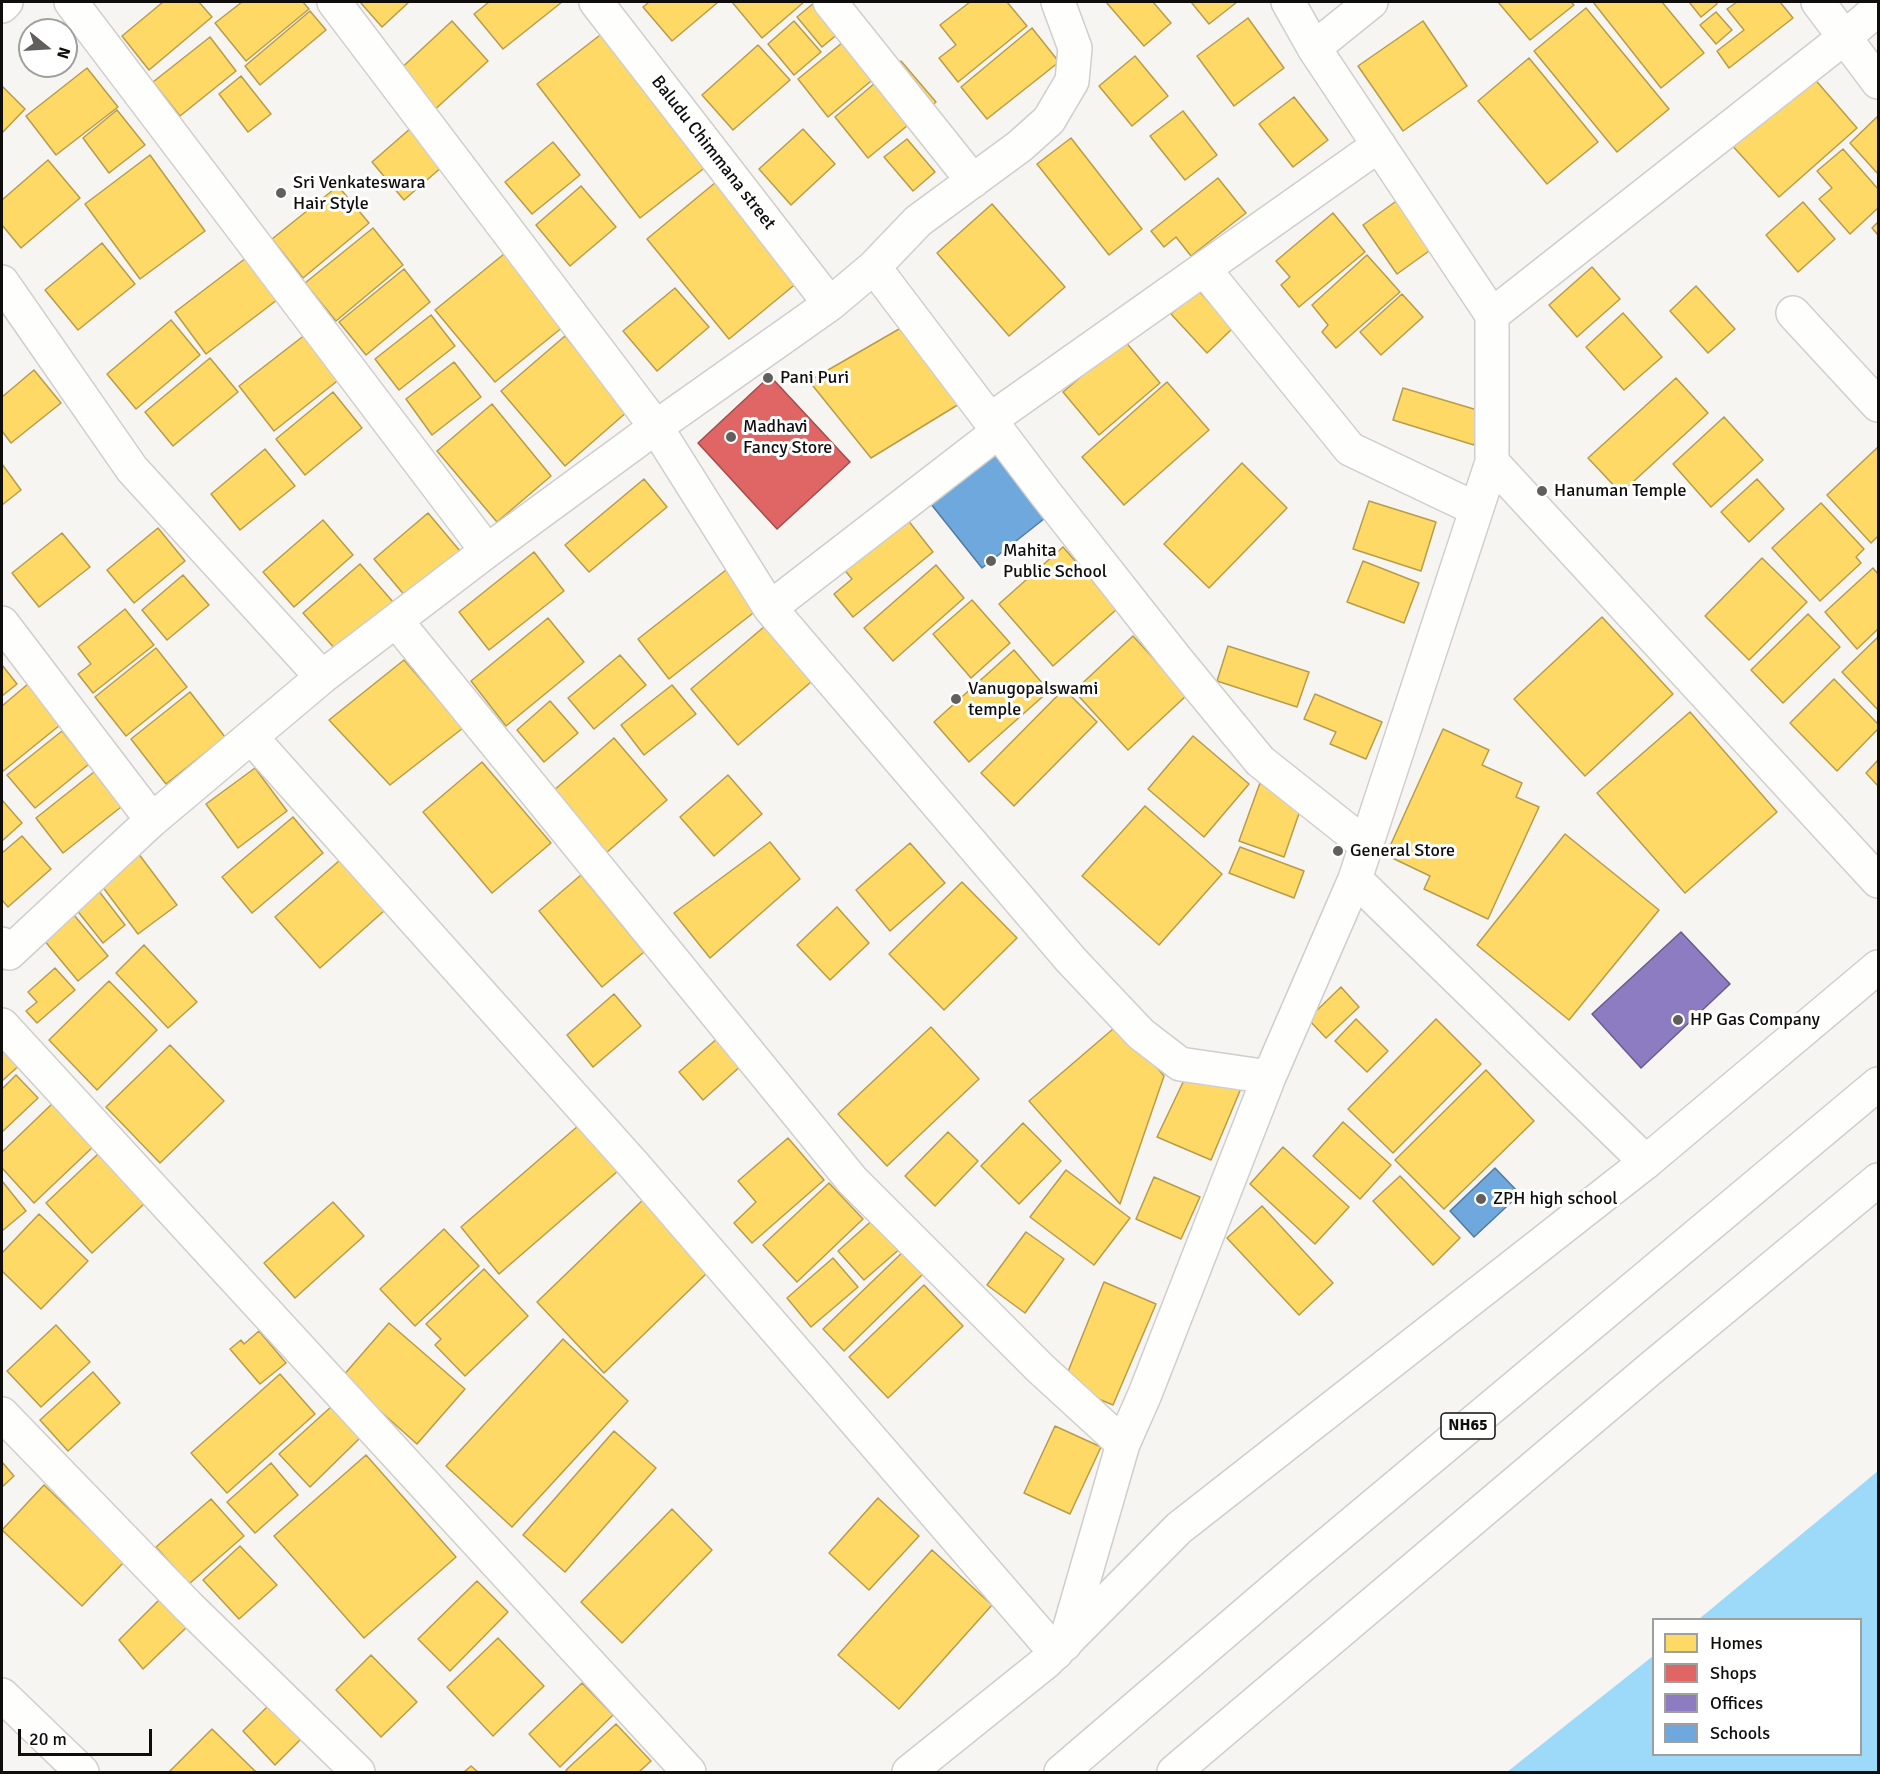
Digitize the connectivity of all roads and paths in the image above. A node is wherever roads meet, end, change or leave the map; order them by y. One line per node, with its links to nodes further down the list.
1 (6, 2): 10 (main road)
2 (71, 2): 28 (main road)
3 (334, 2): 25 (main road)
4 (596, 2): 20 (main road, Baludu Chimmana street)
5 (830, 2): 16 (main road)
6 (1058, 2): 16 (main road)
7 (1288, 2): 13 (main road)
8 (1371, 2): 13 (main road)
9 (1818, 2): 12 (main road)
10 (2, 6)
11 (1878, 9): 12 (main road)
12 (1845, 37): 14 (main road); 22 (main road)
13 (1314, 48): 15 (main road)
14 (1878, 82)
15 (1379, 145): 18 (main road); 22 (main road)
16 (973, 181): 17 (main road)
17 (874, 267): 20 (main road); 24 (main road)
18 (1204, 269): 24 (main road); 27 (main road)
19 (2, 282): 32 (main road)
20 (830, 304): 25 (main road)
21 (1793, 313): 23 (main road)
22 (1492, 315): 26 (main road)
23 (1878, 405)
24 (994, 425): 29 (main road); 35 (main road)
25 (656, 427): 28 (main road); 29 (main road)
26 (1492, 462): 27 (main road); 37 (main road)
27 (1476, 509): 35 (main road)
28 (487, 551): 30 (main road)
29 (770, 608): 41 (main road)
30 (397, 622): 32 (main road); 46 (main road)
31 (2, 623): 34 (main road)
32 (322, 677): 33 (main road)
33 (251, 737): 34 (main road); 47 (main road)
34 (152, 820): 38 (main road)
35 (1366, 845): 36 (main road)
36 (1355, 879): 41 (main road); 43 (main road)
37 (1878, 881)
38 (4, 952)
39 (1878, 967): 43 (main road)
40 (2, 1025): 51 (main road)
41 (1269, 1077): 46 (main road)
42 (1878, 1084): 53 (main road, NH65)
43 (1646, 1162): 47 (main road)
44 (1878, 1179): 54 (main road)
45 (2, 1414): 50 (main road)
46 (1123, 1444): 47 (main road)
47 (1060, 1649): 52 (main road)
48 (2, 1695): 49 (main road)
49 (82, 1773)
50 (358, 1773)
51 (689, 1773)
52 (909, 1773)
53 (1061, 1773)
54 (1174, 1773)

